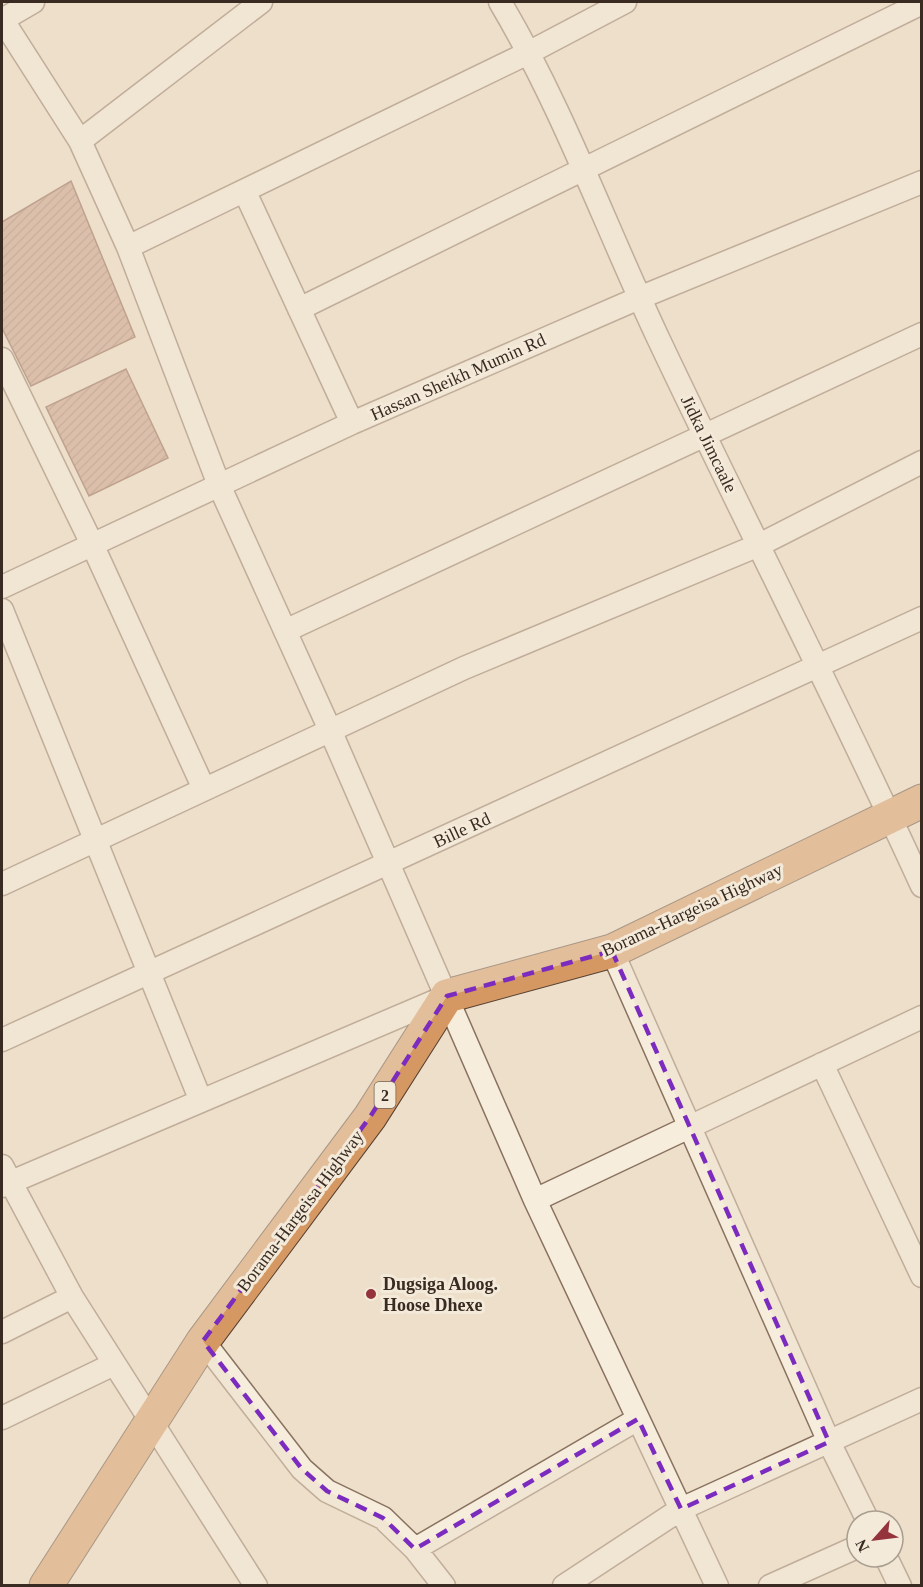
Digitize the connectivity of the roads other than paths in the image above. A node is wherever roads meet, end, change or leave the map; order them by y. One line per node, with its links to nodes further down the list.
1 (33, 2): 6 (street)
2 (261, 2): 8 (street)
3 (500, 2): 7 (street, Jidka Jimcaale)
4 (625, 2): 7 (street)
5 (921, 3): 9 (street)
6 (2, 20): 8 (street)
7 (530, 52): 9 (street, Jidka Jimcaale); 11 (street)
8 (80, 141): 12 (street)
9 (582, 170): 13 (street, Jidka Jimcaale); 14 (street)
10 (921, 182): 13 (street, Hassan Sheikh Mumin Rd)
11 (245, 192): 12 (street); 14 (street)
12 (128, 247): 20 (street)
13 (639, 298): 17 (street, Hassan Sheikh Mumin Rd); 18 (street, Jidka Jimcaale)
14 (299, 309): 17 (street)
15 (921, 334): 18 (street)
16 (2, 359): 21 (street)
17 (352, 423): 20 (street, Hassan Sheikh Mumin Rd)
18 (704, 435): 22 (street, Jidka Jimcaale); 26 (street)
19 (921, 462): 22 (street)
20 (219, 485): 21 (street, Hassan Sheikh Mumin Rd); 26 (street)
21 (92, 544): 23 (street, Hassan Sheikh Mumin Rd); 29 (street)
22 (759, 545): 27 (street, Jidka Jimcaale); 28 (street)
23 (2, 587)
24 (2, 610): 32 (street)
25 (921, 618): 27 (street, Bille Rd)
26 (285, 631): 28 (street)
27 (819, 667): 31 (street, Jidka Jimcaale); 33 (street, Bille Rd)
28 (330, 730): 29 (street); 33 (street)
29 (204, 789): 32 (street)
30 (921, 801): 31 (highway, Borama-Hargeisa Highway)
31 (890, 815): 35 (street, Jidka Jimcaale); 36 (highway, Borama-Hargeisa Highway)
32 (95, 840): 34 (street); 37 (street)
33 (389, 864): 37 (street, Bille Rd); 38 (street)
34 (2, 884)
35 (921, 886)
36 (612, 951): 38 (highway, Borama-Hargeisa Highway); 43 (street)
37 (149, 971): 40 (street, Bille Rd); 42 (street)
38 (447, 996): 42 (street); 45 (street); 49 (highway, Borama-Hargeisa Highway / 2)
39 (921, 1017): 41 (street)
40 (2, 1040)
41 (822, 1064): 43 (street); 46 (street)
42 (201, 1101): 44 (street)
43 (688, 1126): 45 (street); 55 (street)
44 (4, 1178): 47 (street)
45 (535, 1200): 53 (street)
46 (921, 1276)
47 (72, 1297): 48 (street); 50 (street)
48 (2, 1332)
49 (203, 1341): 54 (highway, Borama-Hargeisa Highway / 2); 58 (street)
50 (114, 1364): 52 (street); 54 (street)
51 (921, 1400): 55 (street)
52 (2, 1418)
53 (638, 1419): 56 (street); 58 (street)
54 (151, 1421): 61 (highway, Borama-Hargeisa Highway / 2); 62 (street)
55 (829, 1442): 56 (street); 57 (street)
56 (681, 1509): 64 (street); 65 (street)
57 (862, 1509)
58 (415, 1549): 63 (street)
59 (845, 1552): 66 (street)
60 (892, 1569): 67 (street)
61 (46, 1586)
62 (256, 1586)
63 (444, 1586)
64 (564, 1586)
65 (717, 1586)
66 (770, 1586)
67 (900, 1586)

